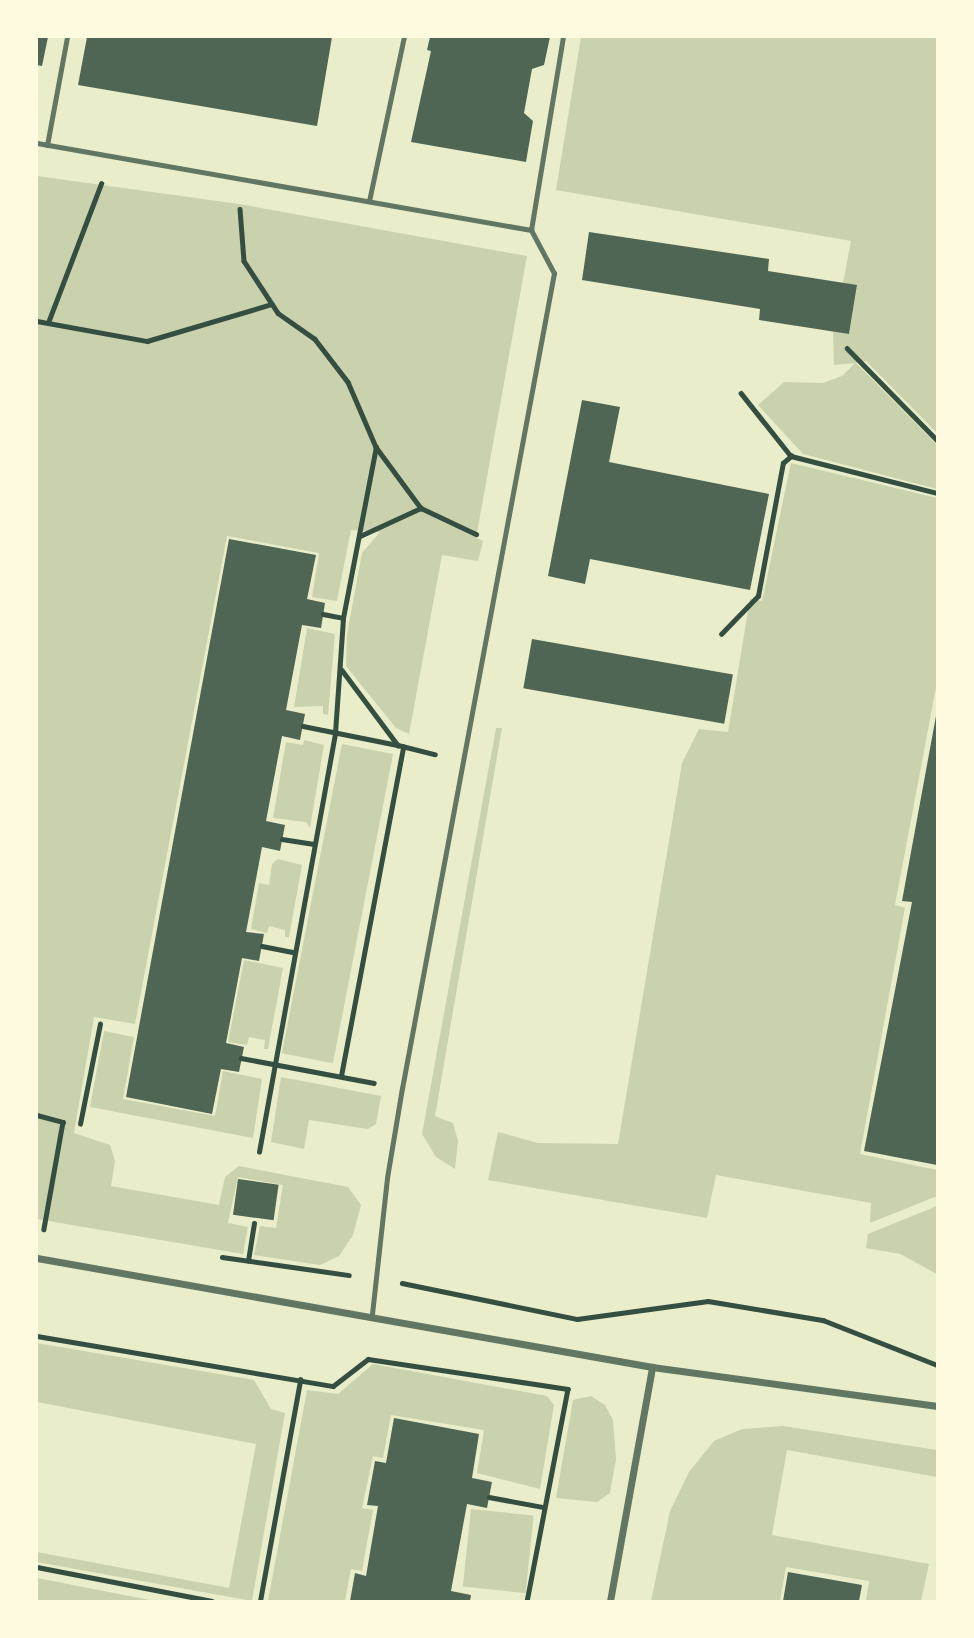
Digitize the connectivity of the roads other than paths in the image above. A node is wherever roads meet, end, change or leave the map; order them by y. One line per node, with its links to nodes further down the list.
1 (66, 37): 5 (lane)
2 (404, 37): 6 (lane)
3 (563, 37): 7 (lane)
4 (37, 143): 5 (lane)
5 (47, 145): 6 (lane)
6 (369, 201): 7 (lane)
7 (531, 230): 9 (lane)
8 (37, 1258): 9 (street)
9 (372, 1314): 10 (street)
10 (652, 1367): 11 (street); 12 (street)
11 (937, 1406)
12 (610, 1601)

